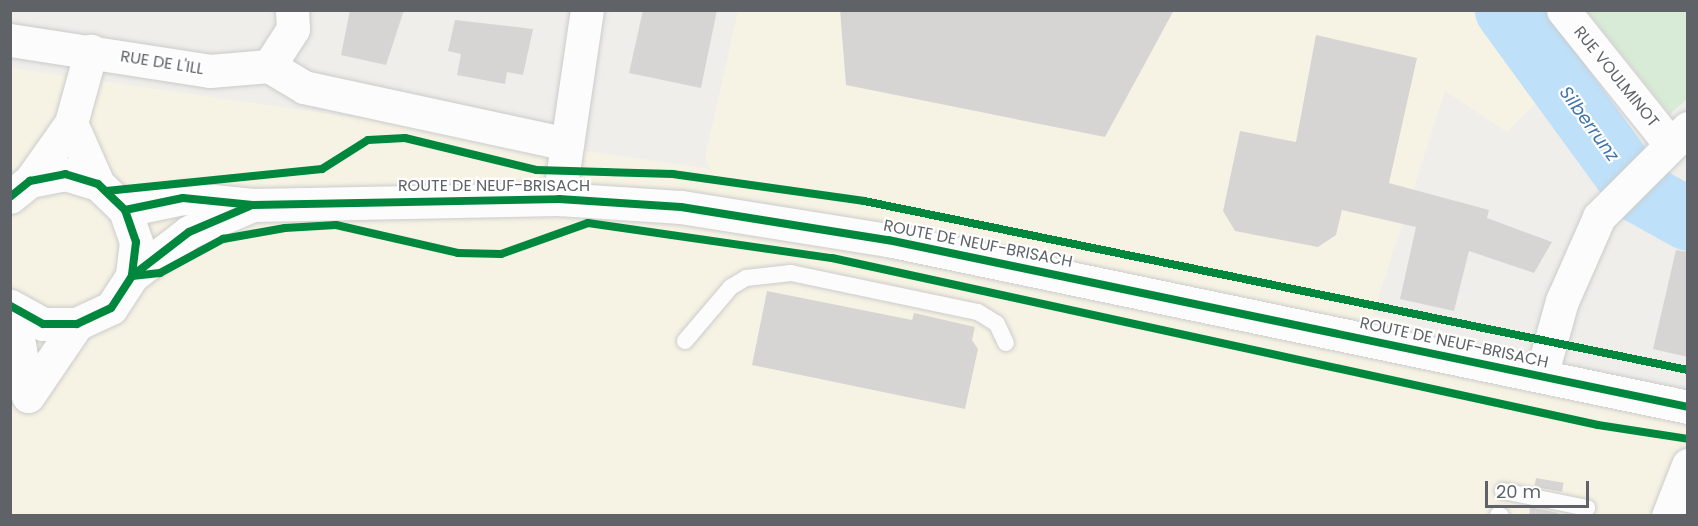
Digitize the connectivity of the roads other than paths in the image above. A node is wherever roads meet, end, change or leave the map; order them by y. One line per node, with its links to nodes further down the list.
1 (292, 10): 6 (main road)
2 (587, 10): 8 (main road)
3 (1563, 10): 9 (main road, RUE VOULMINOT)
4 (10, 40): 5 (main road, RUE DE L'ILL)
5 (91, 51): 6 (main road, RUE DE L'ILL); 7 (main road)
6 (269, 66): 8 (main road)
7 (71, 123): 10 (main road); 11 (main road)
8 (567, 144): 12 (main road)
9 (1669, 145): 20 (main road)
10 (98, 184): 11 (main road); 14 (main road)
11 (20, 189)
12 (559, 199): 13 (main road, ROUTE DE NEUF-BRISACH); 20 (main road, ROUTE DE NEUF-BRISACH)
13 (253, 205): 14 (main road, ROUTE DE NEUF-BRISACH); 15 (main road, ROUTE DE NEUF-BRISACH)
14 (125, 210): 15 (main road)
15 (132, 276): 17 (main road)
16 (12, 308): 17 (main road); 17 (main road)
17 (77, 324)
18 (685, 341): 19 (lane)
19 (1006, 343)
20 (1541, 376): 21 (main road, ROUTE DE NEUF-BRISACH)
21 (1688, 407)
22 (1688, 465): 25 (main road)
23 (1503, 490): 24 (lane)
24 (1587, 508)
25 (1668, 516)

